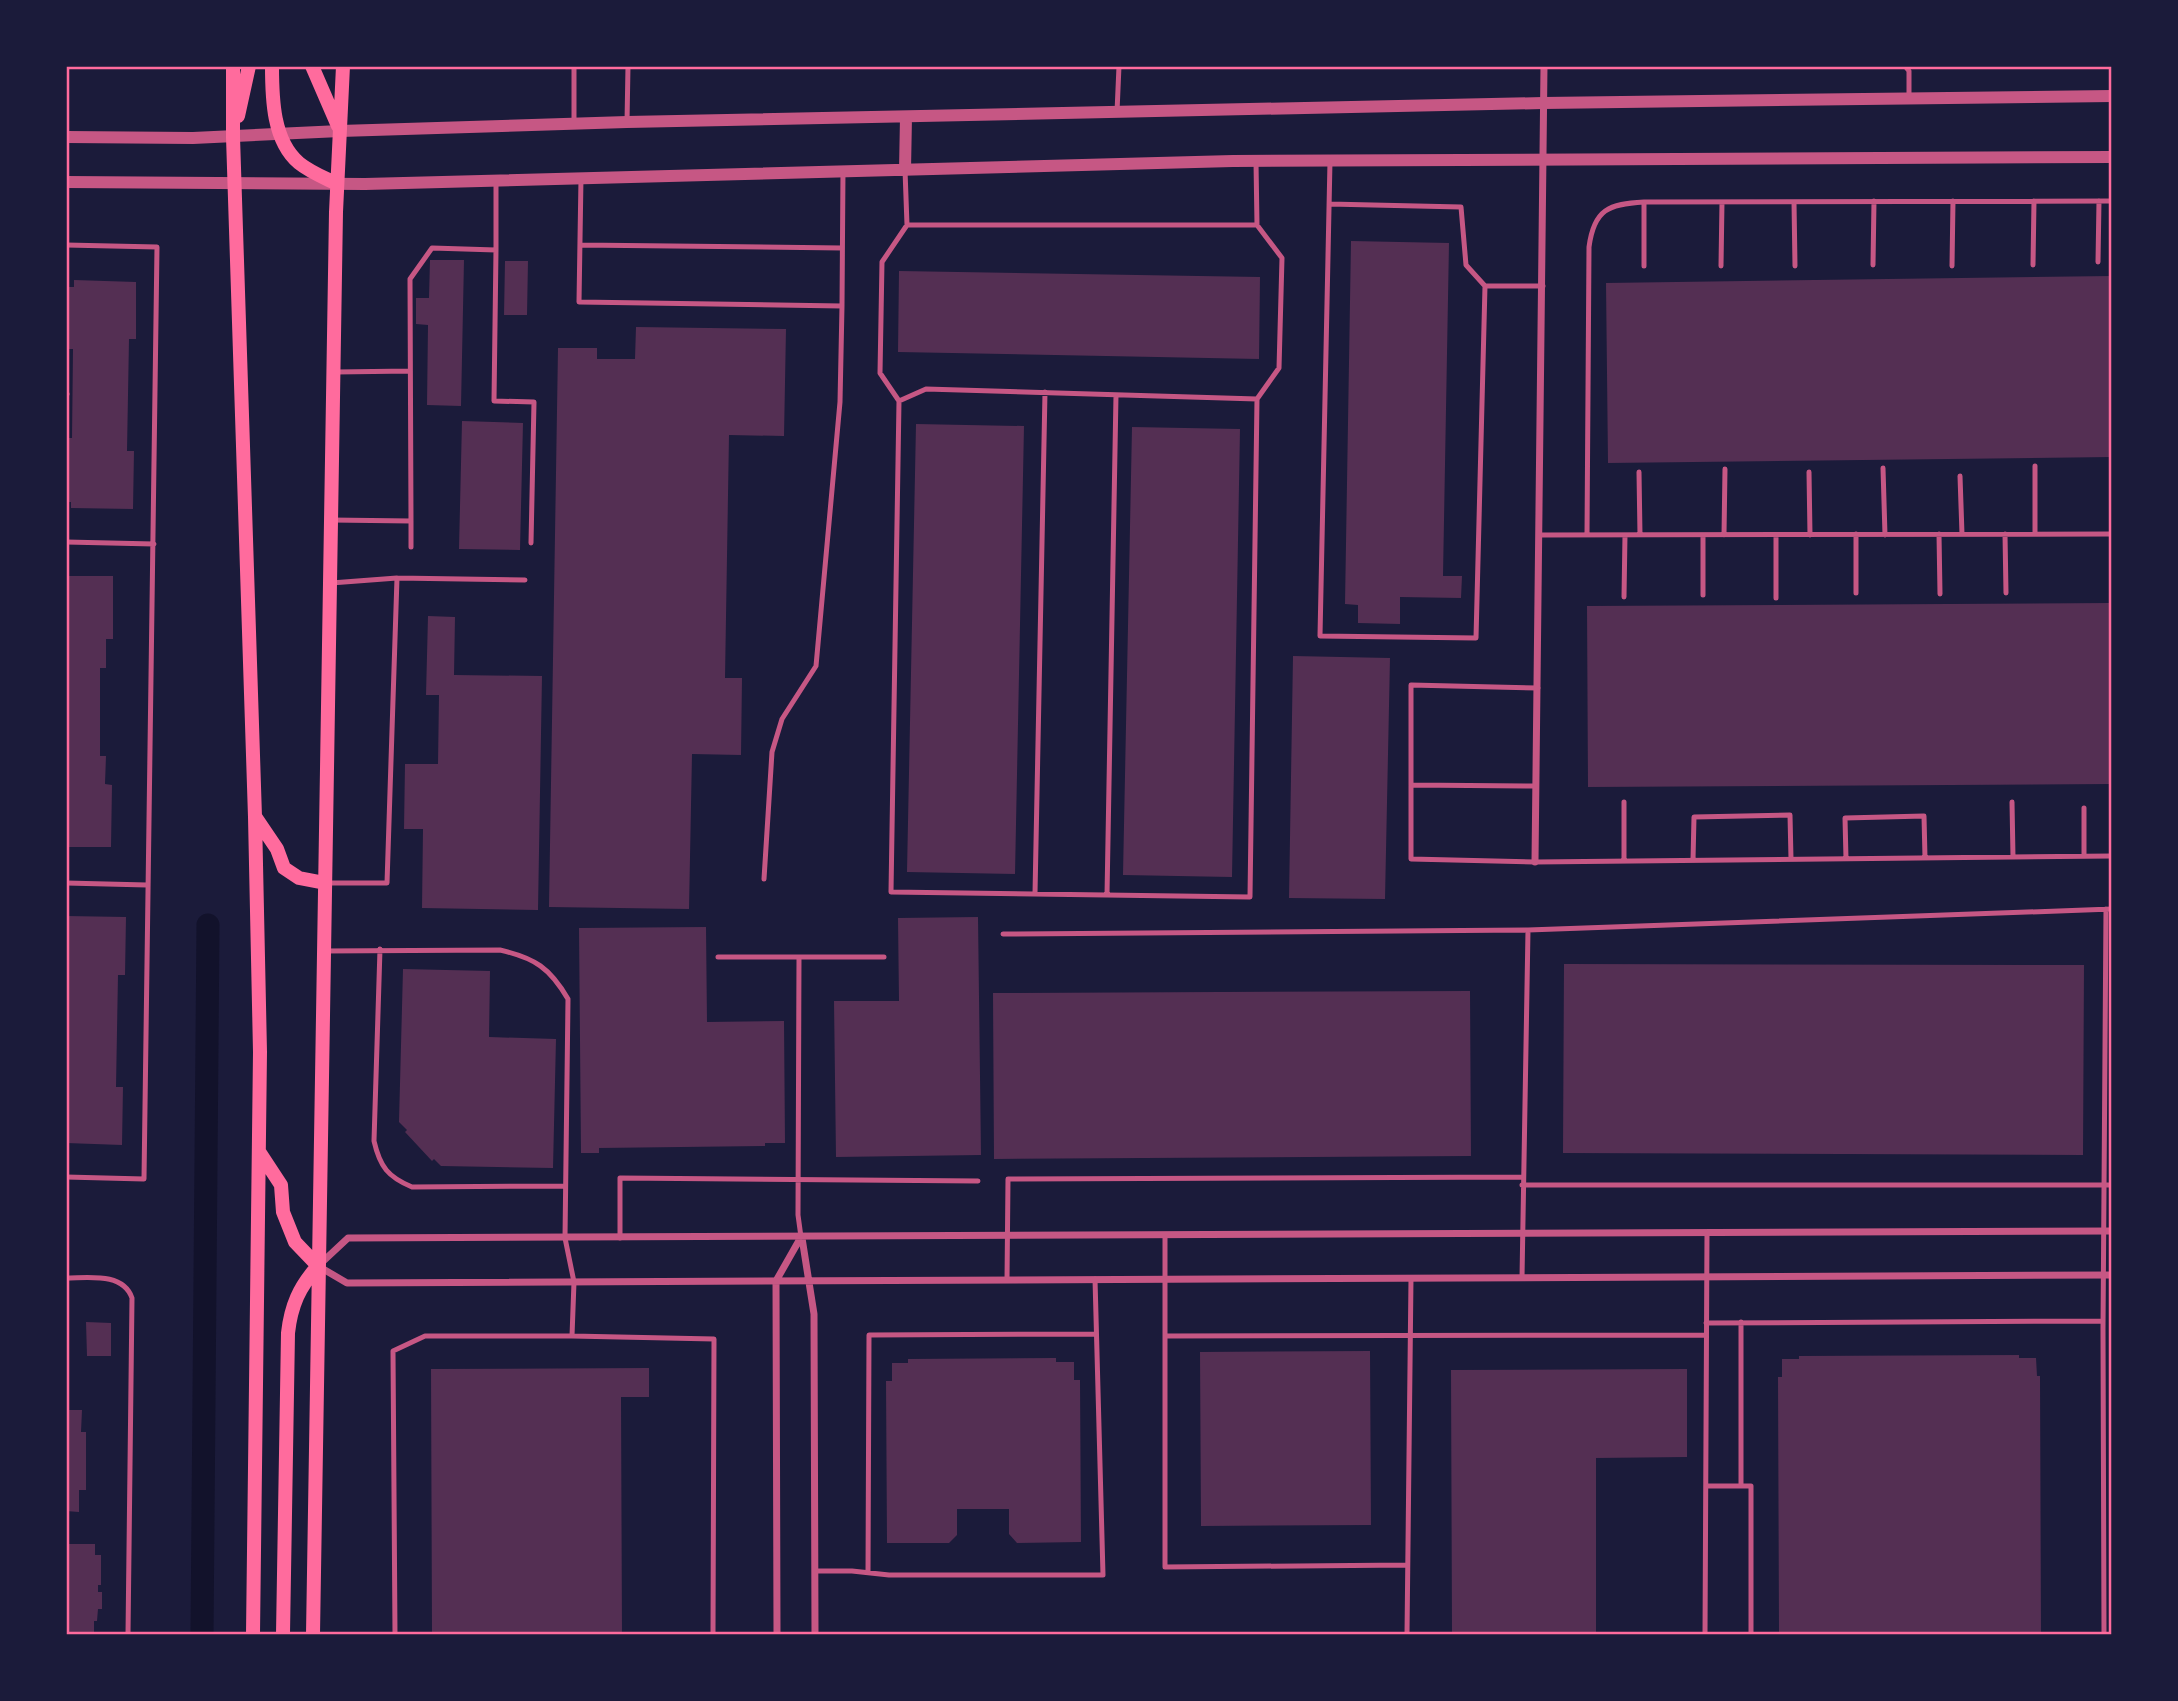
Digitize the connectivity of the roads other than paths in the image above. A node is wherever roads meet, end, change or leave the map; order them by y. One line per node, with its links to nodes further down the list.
1 (233, 66): 20 (main road)
2 (249, 66): 20 (main road)
3 (272, 66): 19 (main road)
4 (312, 66): 18 (main road)
5 (343, 66): 18 (main road)
6 (574, 66): 17 (lane)
7 (628, 66): 16 (lane)
8 (1119, 66): 14 (lane)
9 (1544, 66): 13 (street)
10 (1908, 68): 12 (lane)
11 (2112, 96): 12 (street)
12 (1909, 99): 13 (street)
13 (1544, 103): 14 (street); 23 (street)
14 (1117, 113): 15 (street)
15 (906, 117): 16 (street); 26 (street)
16 (626, 122): 17 (street)
17 (574, 124): 18 (street)
18 (340, 131): 19 (street); 32 (main road)
19 (279, 134): 20 (street); 32 (main road)
20 (233, 137): 21 (street); 31 (main road)
21 (66, 138)
22 (2112, 157): 23 (street)
23 (1543, 160): 25 (street); 56 (street)
24 (1256, 161): 25 (street); 26 (street); 43 (lane)
25 (1330, 161): 41 (lane)
26 (905, 170): 27 (street); 42 (lane)
27 (843, 171): 28 (street); 46 (lane)
28 (582, 178): 29 (street); 45 (lane)
29 (496, 180): 32 (street); 47 (lane)
30 (66, 182): 31 (street)
31 (235, 183): 32 (street); 106 (main road)
32 (337, 184): 59 (main road)
33 (1874, 201): 34 (lane); 40 (lane); 49 (lane)
34 (1953, 201): 35 (lane); 54 (lane)
35 (2034, 201): 36 (lane); 50 (lane)
36 (2099, 201): 37 (lane); 48 (lane)
37 (2112, 201)
38 (1644, 202): 39 (lane); 51 (lane); 79 (lane)
39 (1722, 202): 40 (lane); 52 (lane)
40 (1794, 202): 53 (lane)
41 (1329, 204): 55 (lane); 55 (lane)
42 (907, 225): 43 (lane); 63 (lane)
43 (1257, 225): 62 (lane)
44 (66, 245): 89 (lane)
45 (580, 245): 46 (lane); 57 (lane)
46 (842, 248): 57 (lane)
47 (496, 250): 58 (lane); 88 (lane)
48 (2098, 262)
49 (1873, 265)
50 (2033, 265)
51 (1644, 266)
52 (1721, 266)
53 (1795, 266)
54 (1952, 266)
55 (1485, 286): 56 (lane)
56 (1543, 286): 78 (street)
57 (842, 306): 116 (lane)
58 (410, 371): 59 (lane); 71 (lane)
59 (334, 372): 70 (main road)
60 (1045, 392): 61 (lane); 63 (lane); 120 (lane)
61 (1115, 395): 62 (lane); 121 (lane)
62 (1257, 400): 121 (lane)
63 (899, 401): 120 (lane)
64 (2035, 466): 76 (lane)
65 (1883, 468): 86 (lane)
66 (1725, 469): 83 (lane)
67 (1639, 472): 81 (lane)
68 (1809, 472): 85 (lane)
69 (1960, 476): 74 (lane)
70 (331, 520): 71 (lane); 93 (main road)
71 (411, 521): 90 (lane)
72 (1856, 534): 85 (lane); 86 (lane); 94 (lane)
73 (1939, 534): 74 (lane); 86 (lane); 96 (lane)
74 (1962, 534): 75 (lane)
75 (2005, 534): 76 (lane); 95 (lane)
76 (2035, 534): 77 (lane)
77 (2112, 534)
78 (1540, 535): 79 (lane); 100 (street)
79 (1587, 535): 80 (lane)
80 (1625, 535): 81 (lane); 98 (lane)
81 (1640, 535): 82 (lane)
82 (1703, 535): 83 (lane); 97 (lane)
83 (1724, 535): 84 (lane)
84 (1776, 535): 85 (lane); 99 (lane)
85 (1810, 535)
86 (1885, 535)
87 (66, 542): 89 (lane)
88 (531, 543)
89 (154, 544): 119 (lane)
90 (411, 547)
91 (397, 578): 92 (lane); 93 (lane); 118 (lane)
92 (526, 579)
93 (331, 583): 118 (main road)
94 (1856, 593)
95 (2006, 593)
96 (1940, 594)
97 (1703, 595)
98 (1624, 597)
99 (1776, 597)
100 (1538, 688): 101 (lane); 102 (street)
101 (1411, 785): 102 (lane); 115 (lane)
102 (1536, 786): 115 (street)
103 (1624, 802): 114 (lane)
104 (2012, 802): 109 (lane)
105 (2084, 808): 107 (lane)
106 (256, 817): 118 (main road); 130 (main road)
107 (2084, 856): 108 (lane); 109 (lane)
108 (2112, 856)
109 (2013, 857): 110 (lane)
110 (1925, 858): 112 (lane); 112 (lane)
111 (1791, 859): 112 (lane); 113 (lane); 113 (lane)
112 (1846, 859)
113 (1693, 860): 114 (lane)
114 (1624, 861): 115 (lane)
115 (1535, 862)
116 (764, 879)
117 (66, 883): 119 (lane)
118 (326, 883): 126 (main road)
119 (147, 884): 131 (lane)
120 (1035, 894): 121 (lane)
121 (1107, 895)
122 (2109, 909): 123 (lane); 136 (lane)
123 (1528, 930): 124 (lane); 132 (lane)
124 (1003, 934)
125 (380, 949): 126 (lane); 137 (lane); 137 (lane)
126 (324, 951): 146 (main road)
127 (718, 957): 128 (lane)
128 (799, 957): 129 (lane); 133 (lane)
129 (884, 957)
130 (260, 1153): 146 (main road); 174 (main road)
131 (66, 1177)
132 (1522, 1177): 135 (lane); 141 (lane)
133 (799, 1179): 134 (lane); 143 (lane); 145 (lane)
134 (978, 1181)
135 (1522, 1185): 136 (lane); 140 (lane)
136 (2108, 1185): 138 (lane)
137 (565, 1186): 144 (lane)
138 (2108, 1231): 139 (street); 147 (lane)
139 (1707, 1233): 140 (street); 148 (lane)
140 (1522, 1234): 142 (street); 151 (lane)
141 (1008, 1236): 142 (street); 143 (street); 154 (lane)
142 (1165, 1236): 153 (lane)
143 (802, 1237): 145 (street); 155 (street); 156 (street)
144 (565, 1238): 145 (street); 146 (street); 157 (lane)
145 (621, 1238)
146 (318, 1266): 157 (street); 175 (main road); 176 (main road)
147 (2108, 1275): 148 (street); 158 (lane)
148 (1707, 1276): 151 (street); 160 (lane)
149 (66, 1278): 173 (lane)
150 (1411, 1278): 151 (street); 153 (street); 164 (lane)
151 (1522, 1278)
152 (1095, 1279): 153 (street); 154 (street); 163 (lane)
153 (1165, 1279): 167 (lane)
154 (1007, 1280): 156 (street)
155 (776, 1281): 156 (street); 157 (street); 179 (street)
156 (808, 1281): 171 (street)
157 (573, 1282): 166 (lane)
158 (2103, 1321): 159 (lane); 161 (lane)
159 (1741, 1322): 160 (lane); 169 (lane)
160 (1706, 1323): 165 (lane)
161 (2103, 1329): 162 (lane); 184 (lane)
162 (2112, 1329)
163 (1096, 1334): 172 (lane); 172 (lane)
164 (1410, 1335): 165 (lane); 167 (lane); 170 (lane)
165 (1706, 1335): 168 (lane)
166 (572, 1336): 177 (lane); 178 (lane)
167 (1166, 1336): 170 (lane)
168 (1706, 1486): 169 (lane); 182 (lane)
169 (1741, 1486): 183 (lane)
170 (1407, 1565): 181 (lane)
171 (815, 1571): 172 (lane); 180 (street)
172 (868, 1573)
173 (128, 1634)
174 (253, 1634)
175 (283, 1634)
176 (313, 1634)
177 (395, 1634)
178 (713, 1634)
179 (777, 1634)
180 (816, 1634)
181 (1407, 1634)
182 (1705, 1634)
183 (1751, 1634)
184 (2104, 1634)

